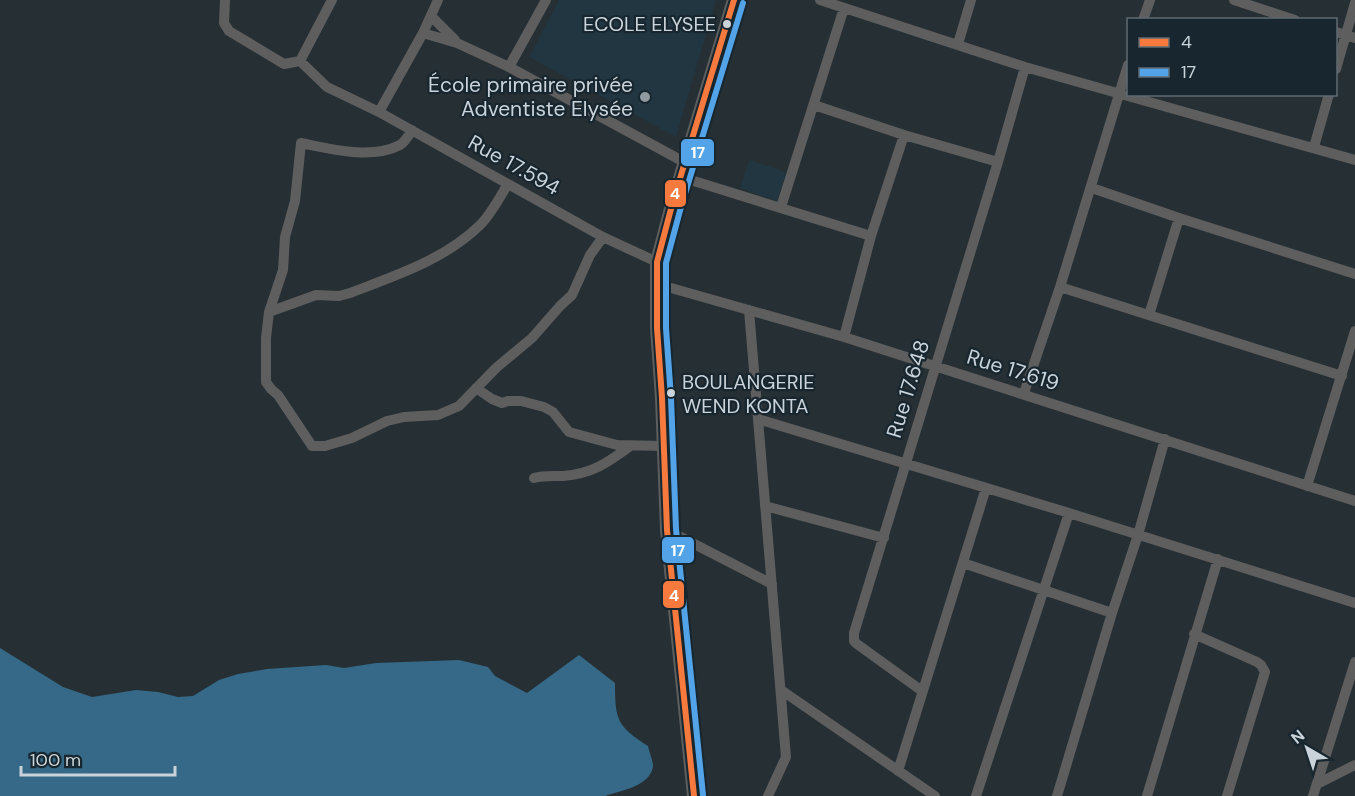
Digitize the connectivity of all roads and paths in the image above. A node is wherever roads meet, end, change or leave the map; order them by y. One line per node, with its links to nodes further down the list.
1 (225, 0): 19 (street)
2 (332, 0): 19 (street)
3 (438, 0): 12 (street)
4 (546, 0): 21 (street)
5 (734, 0): 35 (street)
6 (820, 0): 11 (street)
7 (971, 0): 18 (street)
8 (1150, 0): 13 (street)
9 (1241, 1): 14 (street)
10 (1355, 3): 16 (street)
11 (844, 8): 18 (street); 28 (street)
12 (431, 16): 15 (street); 17 (street)
13 (1144, 18)
14 (1289, 18)
15 (423, 33): 17 (street); 29 (street)
16 (1345, 35): 20 (street)
17 (457, 43): 21 (street)
18 (958, 44): 22 (street)
19 (300, 61): 29 (street, Rue 17.594)
20 (1337, 62)
21 (510, 67): 35 (street)
22 (1026, 67): 24 (street); 34 (street, Rue 17.648)
23 (1127, 68): 24 (street)
24 (1119, 93): 25 (street); 38 (street)
25 (1127, 95)
26 (1130, 96): 32 (street)
27 (1328, 96): 32 (street)
28 (814, 105): 31 (street); 39 (street)
29 (379, 112): 30 (street, Rue 17.594)
30 (412, 130): 37 (street, Rue 17.594); 48 (street)
31 (904, 135): 34 (street); 41 (street)
32 (1314, 147): 33 (street)
33 (1355, 160)
34 (999, 162): 52 (street, Rue 17.648)
35 (686, 163): 36 (street)
36 (681, 177): 39 (street); 43 (street)
37 (508, 184): 42 (street, Rue 17.594); 48 (street)
38 (1092, 188): 40 (street); 46 (street)
39 (781, 207): 41 (street)
40 (1179, 218): 44 (street); 49 (street)
41 (872, 236): 51 (street)
42 (603, 237): 43 (street, Rue 17.594); 54 (street)
43 (657, 262): 45 (street)
44 (1355, 274)
45 (657, 284): 47 (street, Rue 17.619); 58 (street)
46 (1060, 287): 49 (street); 55 (street)
47 (749, 310): 51 (street, Rue 17.619); 56 (street)
48 (269, 312): 54 (street)
49 (1149, 315): 53 (street)
50 (1355, 331): 53 (street)
51 (844, 337): 52 (street, Rue 17.619)
52 (935, 366): 55 (street, Rue 17.619); 60 (street, Rue 17.648)
53 (1342, 376): 62 (street)
54 (476, 388): 59 (street)
55 (1024, 393): 57 (street, Rue 17.619)
56 (758, 419): 60 (street); 65 (street)
57 (1165, 439): 62 (street, Rue 17.619); 68 (street)
58 (664, 446): 59 (street); 67 (street)
59 (629, 447): 61 (street)
60 (906, 464): 63 (street); 69 (street, Rue 17.648)
61 (534, 478)
62 (1307, 486): 64 (street, Rue 17.619)
63 (986, 488): 66 (street); 71 (street)
64 (1355, 501)
65 (765, 506): 69 (street); 72 (street)
66 (1069, 513): 68 (street); 73 (street)
67 (667, 530): 72 (street); 84 (street)
68 (1138, 535): 70 (street); 75 (street)
69 (884, 538): 79 (street, Rue 17.648)
70 (1218, 560): 74 (street); 76 (street)
71 (963, 563): 73 (street); 79 (street)
72 (772, 584): 78 (street)
73 (1043, 589): 75 (street); 87 (street)
74 (1355, 603)
75 (1112, 613): 83 (street)
76 (1194, 634): 88 (street); 89 (street)
77 (1355, 662): 82 (street)
78 (781, 690): 81 (street); 85 (street)
79 (922, 691): 81 (street)
80 (1355, 765): 82 (street)
81 (898, 771): 86 (street)
82 (1317, 784): 90 (street)
83 (1059, 795)
84 (694, 796)
85 (768, 796)
86 (935, 796)
87 (976, 796)
88 (1147, 796)
89 (1227, 796)
90 (1313, 796)

